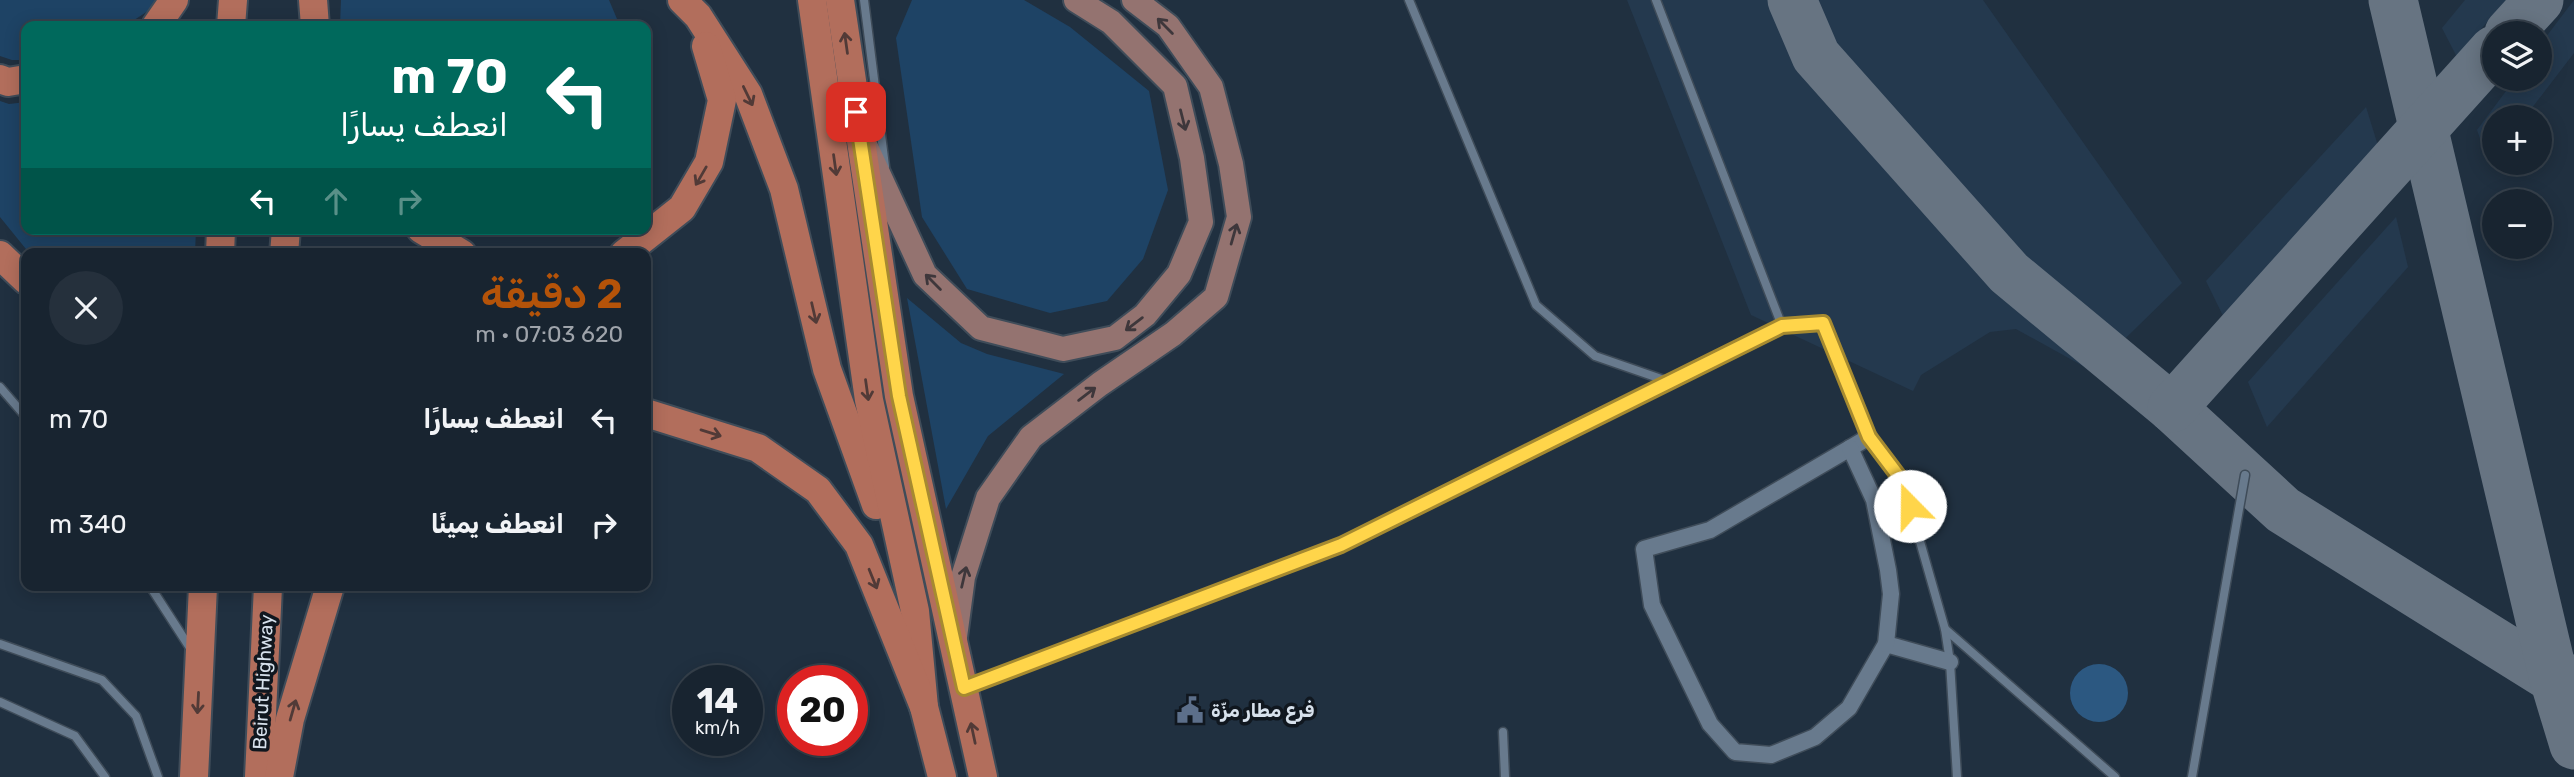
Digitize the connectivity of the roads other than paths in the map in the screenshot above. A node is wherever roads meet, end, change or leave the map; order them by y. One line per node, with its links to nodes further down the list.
1 (174, 0): 13 (highway)
2 (233, 0): 14 (highway)
3 (297, 0): 15 (highway)
4 (313, 0): 16 (highway)
5 (812, 0): 41 (highway, one-way to 41)
6 (840, 0): 19 (highway, one-way to 6)
7 (864, 0): 20 (lane)
8 (1076, 0): 20 (main road, one-way to 20)
9 (1134, 0): 44 (main road, one-way to 9)
10 (1409, 0): 29 (lane)
11 (1656, 0): 28 (lane)
12 (690, 8): 21 (highway, one-way to 21); 41 (highway, one-way to 41)
13 (159, 21)
14 (232, 21)
15 (296, 21)
16 (315, 21)
17 (0, 79): 18 (highway)
18 (21, 80)
19 (859, 134): 20 (main road); 44 (highway)
20 (889, 193)
21 (651, 233)
22 (431, 235): 24 (highway)
23 (648, 235): 25 (highway, one-way to 25)
24 (452, 248)
25 (632, 248)
26 (0, 255): 27 (highway)
27 (21, 275)
28 (1782, 326): 29 (lane); 33 (lane)
29 (1670, 382): 48 (lane)
30 (0, 387): 31 (lane)
31 (21, 411)
32 (651, 415): 50 (highway, one-way to 50)
33 (1869, 437): 34 (street); 42 (lane)
34 (1850, 448): 45 (street); 45 (street)
35 (2245, 475): 62 (lane)
36 (153, 591): 47 (lane)
37 (187, 591): 47 (highway)
38 (203, 591): 47 (highway)
39 (268, 591): 56 (highway, Beirut Highway)
40 (328, 591): 57 (highway, one-way to 40)
41 (915, 611): 50 (highway)
42 (1945, 629): 46 (lane); 61 (lane)
43 (0, 644): 54 (lane)
44 (954, 644): 48 (highway)
45 (1886, 644): 46 (street)
46 (1950, 662): 60 (lane)
47 (199, 663): 55 (highway, one-way to 55)
48 (964, 688): 58 (highway, one-way to 48)
49 (0, 702): 53 (lane)
50 (924, 707): 52 (highway)
51 (1503, 732): 59 (lane)
52 (938, 771)
53 (105, 777)
54 (158, 777)
55 (194, 777)
56 (259, 777)
57 (279, 777)
58 (983, 777)
59 (1505, 777)
60 (1957, 777)
61 (2115, 777)
62 (2192, 777)

